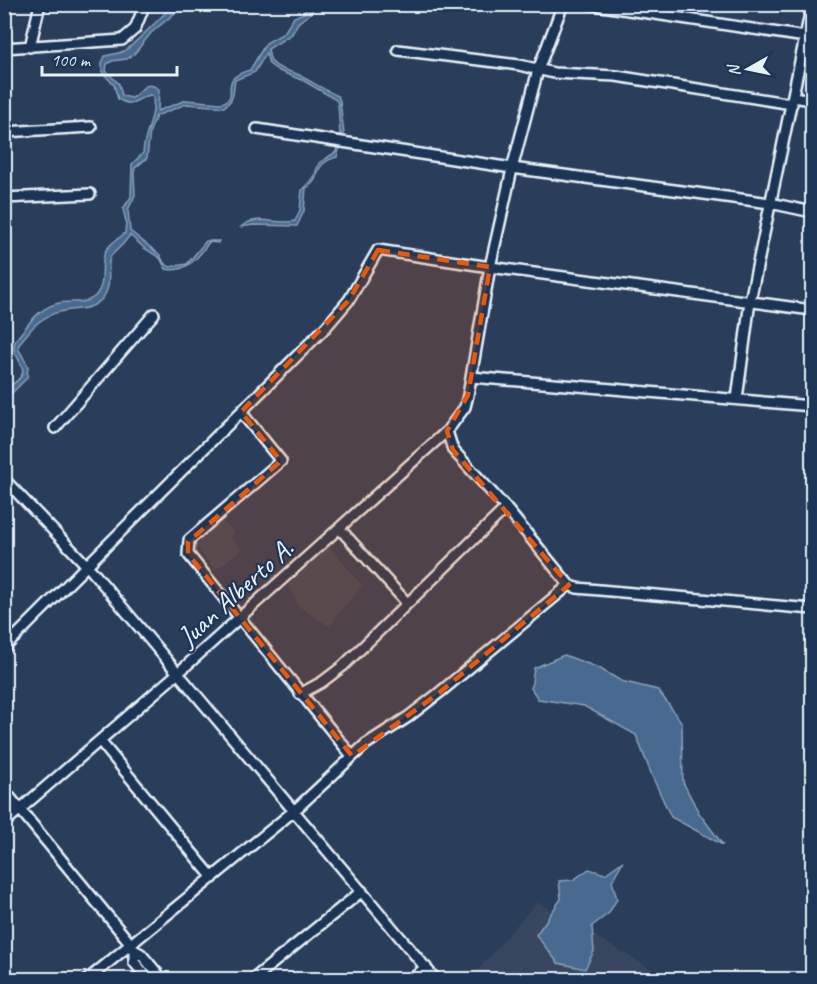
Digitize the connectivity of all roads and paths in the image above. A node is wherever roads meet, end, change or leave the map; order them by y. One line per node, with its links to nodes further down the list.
1 (40, 4): 7 (street)
2 (145, 4): 7 (street)
3 (563, 4): 10 (street, Juan Alberto A.)
4 (589, 4): 6 (street)
5 (812, 4): 6 (street)
6 (809, 37): 11 (street)
7 (30, 47): 8 (street)
8 (4, 48)
9 (398, 50): 10 (street)
10 (538, 70): 11 (street); 16 (street, Juan Alberto A.)
11 (792, 100): 12 (street); 19 (street)
12 (813, 100)
13 (92, 128): 15 (street)
14 (257, 129): 16 (street)
15 (4, 132)
16 (512, 168): 19 (street); 21 (street, Juan Alberto A.)
17 (90, 194): 18 (street)
18 (4, 198)
19 (770, 203): 20 (street); 22 (street)
20 (813, 212)
21 (490, 267): 22 (street); 25 (street, Juan Alberto A.); 28 (street)
22 (750, 301): 23 (street); 26 (street)
23 (813, 310)
24 (154, 314): 29 (street)
25 (471, 377): 26 (street); 30 (street, Juan Alberto A.)
26 (737, 399): 27 (street)
27 (813, 406)
28 (241, 412): 34 (street); 38 (street)
29 (55, 428)
30 (447, 431): 32 (street); 33 (street, Juan Alberto A.)
31 (5, 480): 34 (street)
32 (506, 508): 35 (street); 36 (street)
33 (340, 529): 36 (street); 38 (street, Juan Alberto A.)
34 (86, 565): 39 (street); 40 (street)
35 (569, 585): 37 (street); 43 (street)
36 (407, 603): 41 (street)
37 (813, 609)
38 (238, 618): 40 (street, Juan Alberto A.); 41 (street)
39 (4, 648)
40 (178, 673): 42 (street, Juan Alberto A.); 46 (street)
41 (300, 694): 43 (street)
42 (100, 741): 45 (street, Juan Alberto A.); 48 (street)
43 (352, 756): 46 (street)
44 (4, 790): 45 (street)
45 (21, 809): 47 (street, Juan Alberto A.); 50 (street)
46 (295, 810): 48 (street); 49 (street)
47 (4, 823)
48 (213, 878): 50 (street)
49 (362, 891): 51 (street); 55 (street)
50 (132, 946): 52 (street); 53 (street); 54 (street)
51 (426, 967): 56 (street); 57 (street)
52 (87, 980)
53 (149, 980)
54 (163, 980)
55 (252, 980)
56 (411, 980)
57 (436, 980)

